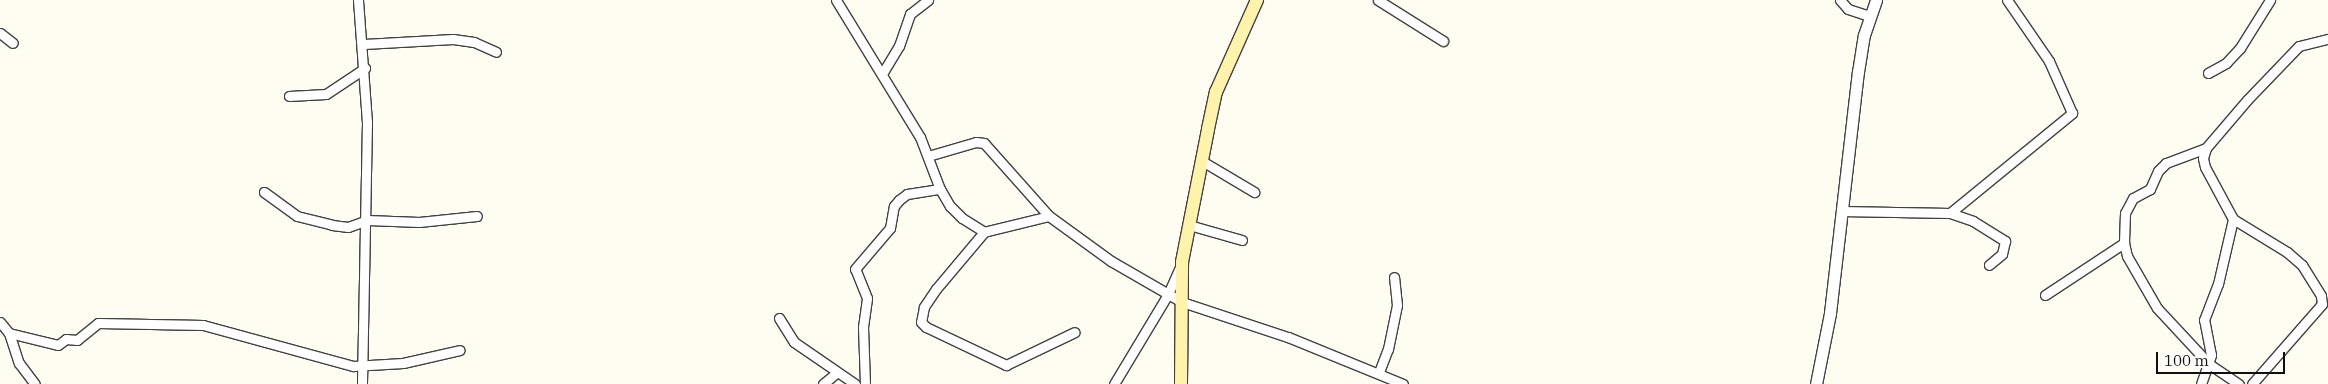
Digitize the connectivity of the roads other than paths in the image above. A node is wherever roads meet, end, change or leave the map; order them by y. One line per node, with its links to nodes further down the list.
1 (358, 0): 15 (street)
2 (836, 0): 19 (street)
3 (928, 0): 19 (street)
4 (1257, 0): 23 (main road)
5 (1378, 0): 13 (street)
6 (1840, 0): 10 (street)
7 (1876, 0): 10 (street)
8 (2007, 0): 28 (street)
9 (2270, 0): 18 (street)
10 (1870, 16): 27 (street)
11 (0, 33): 14 (street)
12 (2328, 39): 21 (street)
13 (1443, 41)
14 (13, 43)
15 (364, 44): 16 (street); 17 (street)
16 (496, 52)
17 (365, 68): 20 (street); 32 (street)
18 (2208, 73)
19 (882, 74): 22 (street)
20 (289, 96)
21 (2206, 148): 31 (street); 36 (street)
22 (928, 156): 24 (street); 30 (street)
23 (1202, 161): 26 (street); 33 (main road)
24 (940, 189): 34 (street); 56 (street)
25 (264, 192): 32 (street)
26 (1254, 192)
27 (1841, 211): 28 (street); 60 (street)
28 (1950, 213): 38 (street)
29 (477, 216): 32 (street)
30 (1049, 216): 34 (street); 40 (street)
31 (2233, 219): 48 (street); 63 (street)
32 (367, 220): 49 (street)
33 (1189, 225): 35 (street); 37 (main road)
34 (984, 232): 45 (street)
35 (1242, 240)
36 (2124, 243): 41 (street); 48 (street)
37 (1182, 262): 40 (street); 42 (main road)
38 (1989, 265)
39 (1394, 278): 50 (street)
40 (1168, 294): 42 (street); 57 (street)
41 (2045, 295)
42 (1182, 302): 50 (street); 58 (main road)
43 (779, 318): 51 (street)
44 (0, 322): 46 (street)
45 (1075, 332)
46 (9, 333): 49 (street); 52 (street)
47 (460, 350): 49 (street)
48 (2209, 364): 61 (street); 62 (street)
49 (363, 366): 53 (street)
50 (1379, 372): 59 (street)
51 (836, 373): 54 (street); 55 (street)
52 (35, 384)
53 (362, 384)
54 (823, 384)
55 (855, 384)
56 (865, 384)
57 (1114, 384)
58 (1181, 384)
59 (1403, 384)
60 (1816, 384)
61 (2201, 384)
62 (2239, 384)
63 (2252, 384)

